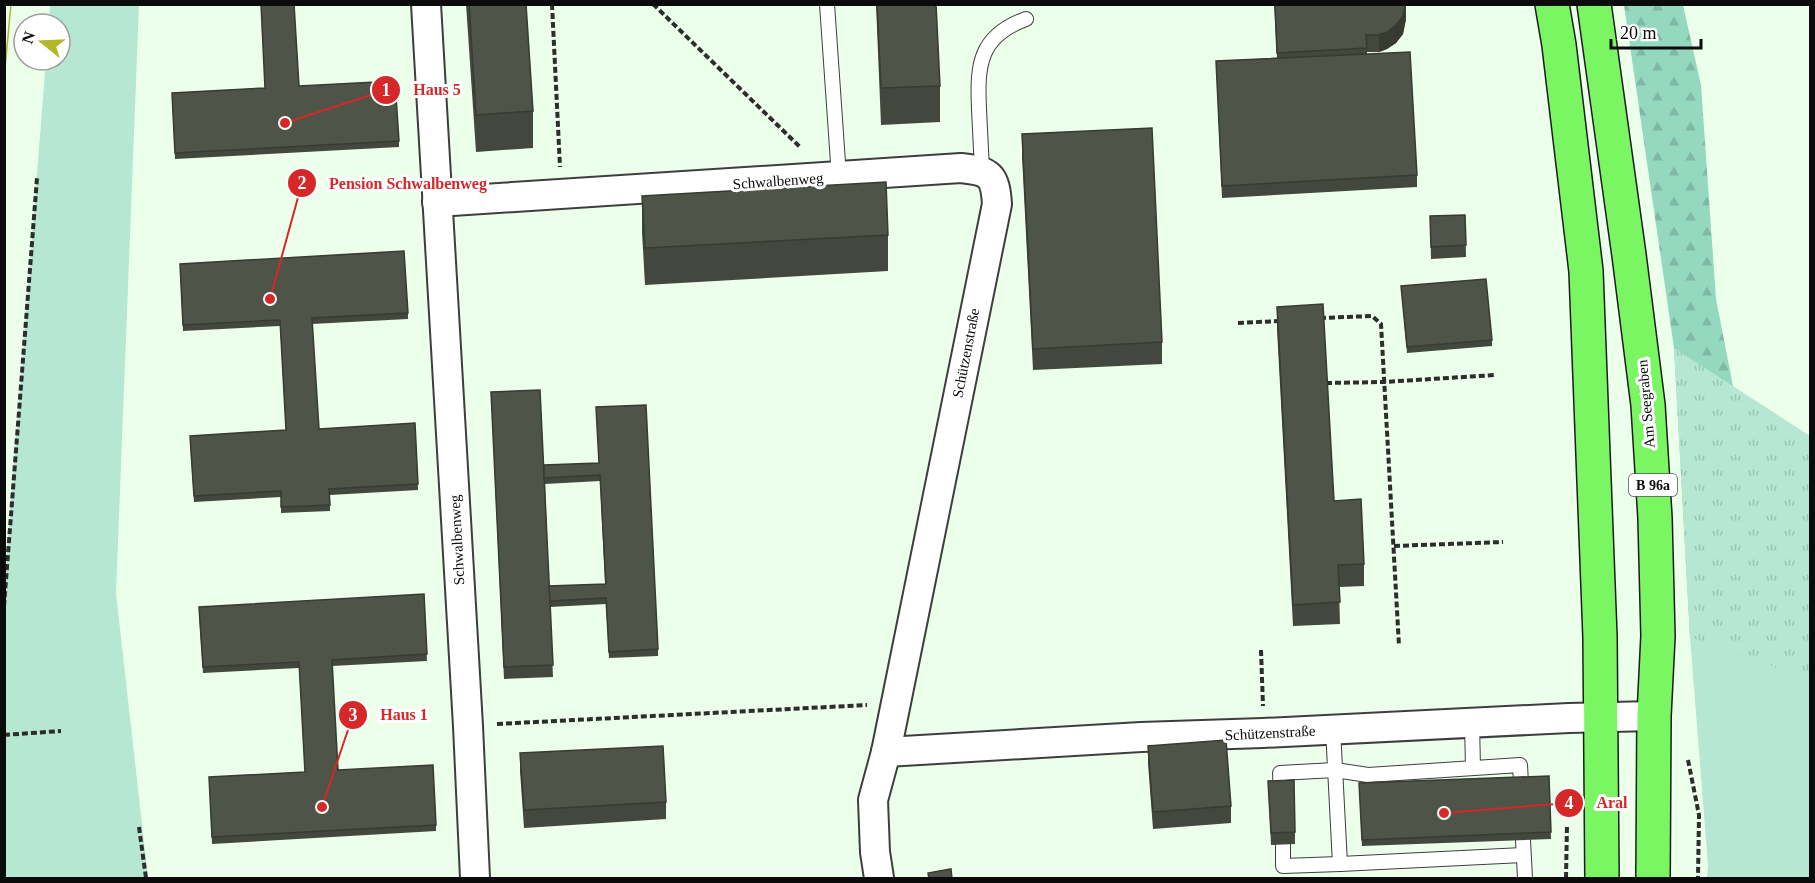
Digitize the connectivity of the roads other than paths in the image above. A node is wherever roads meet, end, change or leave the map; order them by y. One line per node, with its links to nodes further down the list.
1 (426, 4): 8 (street, Schwalbenweg)
2 (827, 4): 7 (lane, Schwalbenweg)
3 (1552, 4): 10 (main road)
4 (1594, 4): 9 (main road, Am Seegraben / B 96a)
5 (1026, 19): 6 (lane)
6 (982, 170): 7 (street); 13 (street, Schützenstraße)
7 (835, 177): 8 (street, Schwalbenweg)
8 (436, 202): 22 (street, Schwalbenweg)
9 (1654, 716): 10 (street, Schützenstraße); 26 (main road, Am Seegraben / B 96a)
10 (1601, 717): 11 (street, Schützenstraße); 25 (main road)
11 (1472, 723): 12 (street, Schützenstraße); 14 (lane)
12 (1333, 729): 13 (street, Schützenstraße); 15 (lane)
13 (886, 752): 23 (street, Schützenstraße)
14 (1473, 768): 15 (lane); 16 (lane)
15 (1335, 770): 17 (lane); 21 (lane)
16 (1521, 783)
17 (1281, 792)
18 (1523, 840): 20 (lane)
19 (1283, 844): 21 (lane)
20 (1523, 855): 21 (lane); 24 (lane)
21 (1340, 864)
22 (475, 879)
23 (879, 879)
24 (1525, 879)
25 (1602, 879)
26 (1653, 879)

